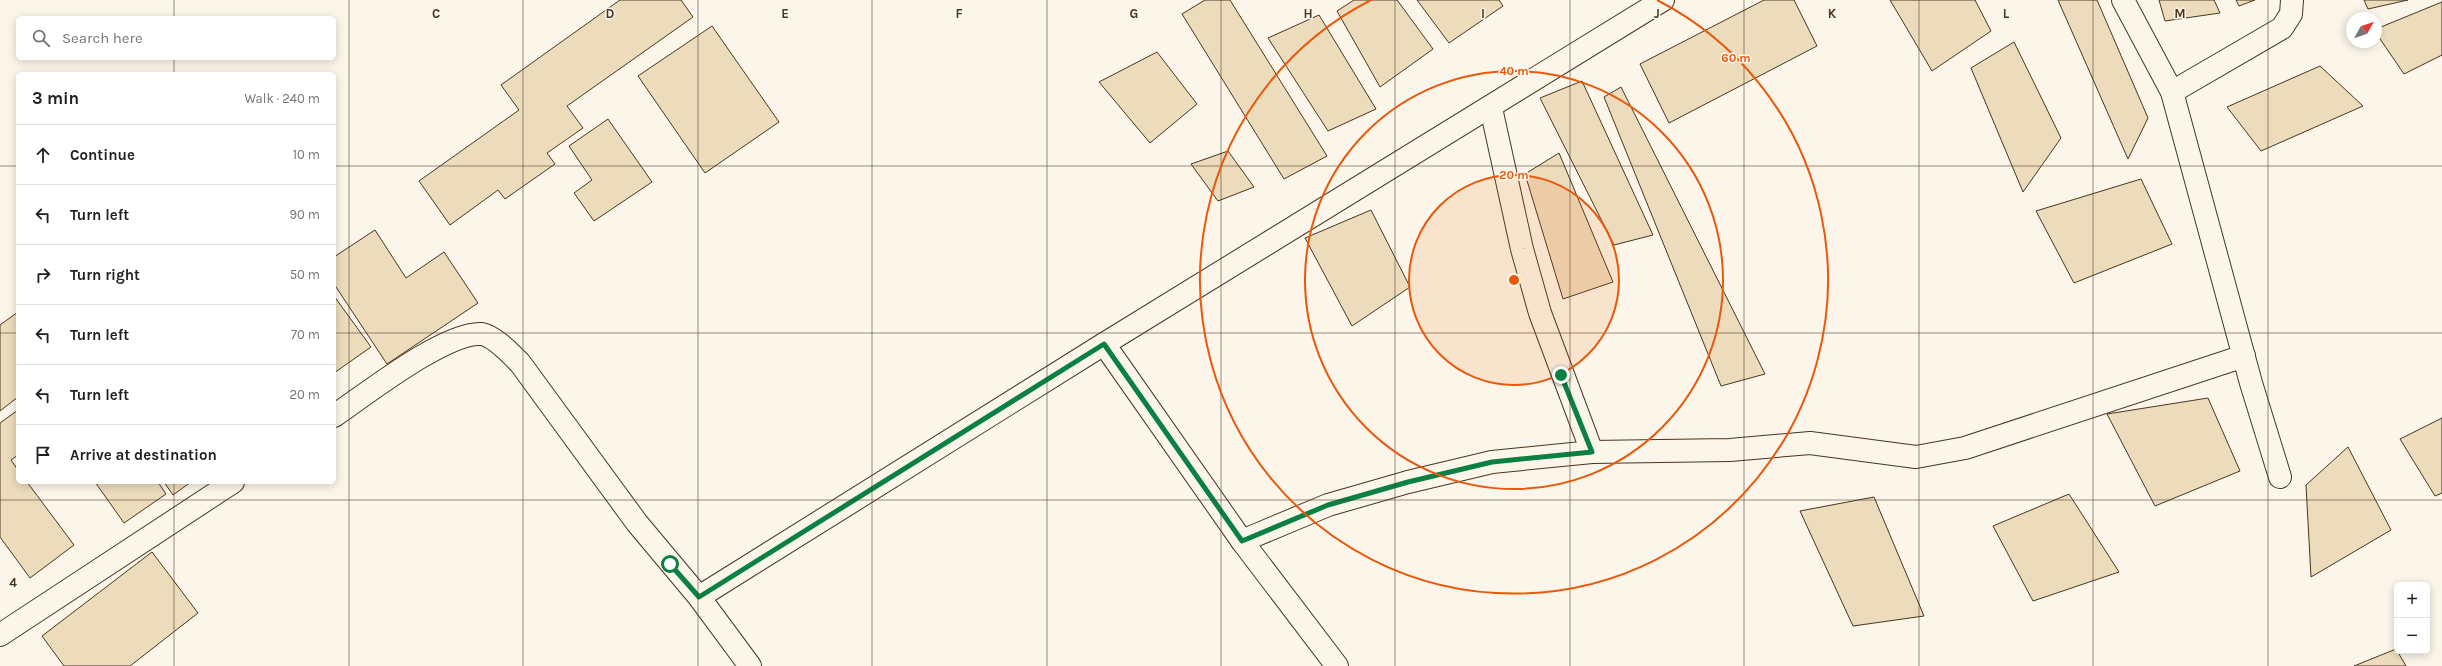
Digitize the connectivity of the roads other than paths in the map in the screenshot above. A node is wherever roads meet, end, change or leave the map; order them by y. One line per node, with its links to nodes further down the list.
1 (1663, 0): 5 (street)
2 (2124, 0): 4 (street)
3 (2292, 0): 4 (street)
4 (2172, 92): 7 (street)
5 (1491, 108): 6 (street); 9 (street)
6 (1104, 344): 12 (street); 13 (street)
7 (2244, 356): 9 (street); 10 (street)
8 (336, 415): 13 (street)
9 (1592, 452): 12 (street)
10 (2280, 476)
11 (230, 484): 14 (street)
12 (1242, 541): 16 (street)
13 (699, 597): 15 (street)
14 (0, 635)
15 (750, 666)
16 (1337, 666)

